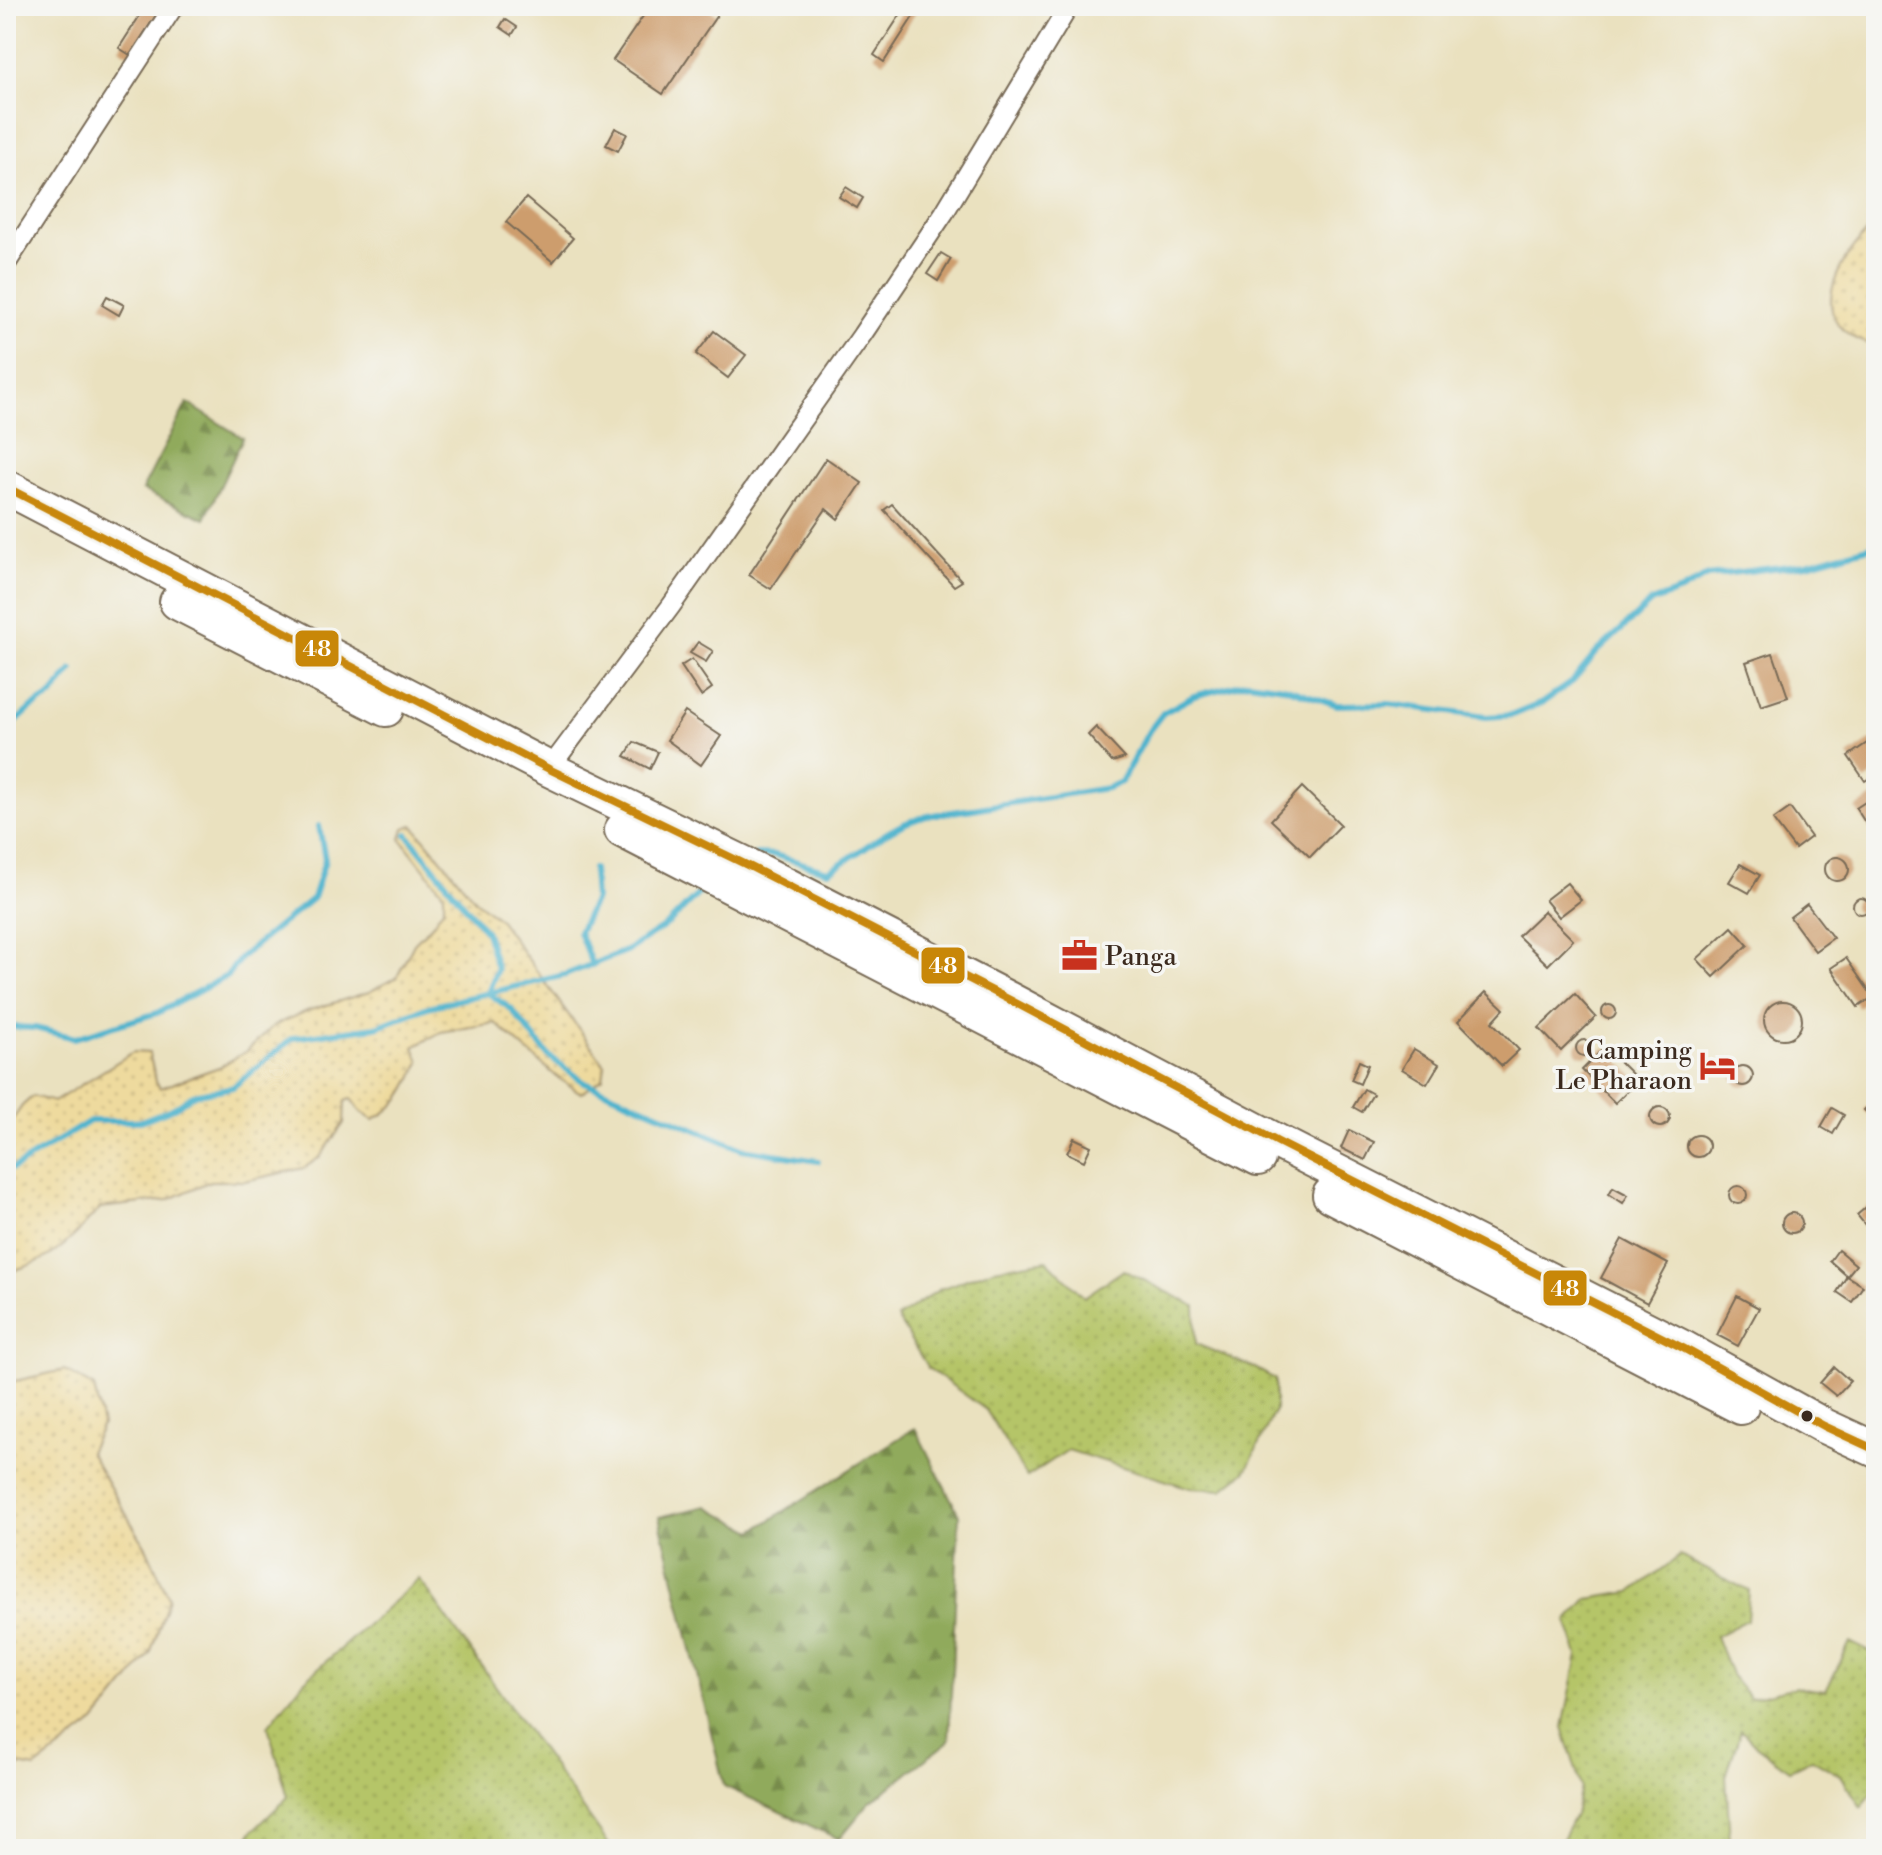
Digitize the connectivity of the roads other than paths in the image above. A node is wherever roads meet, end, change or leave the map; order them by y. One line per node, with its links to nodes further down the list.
1 (174, 6): 3 (street)
2 (1069, 6): 6 (street)
3 (6, 264)
4 (6, 487): 6 (highway)
5 (6, 514): 8 (highway)
6 (549, 769): 7 (highway)
7 (1876, 1450)
8 (1876, 1476)

